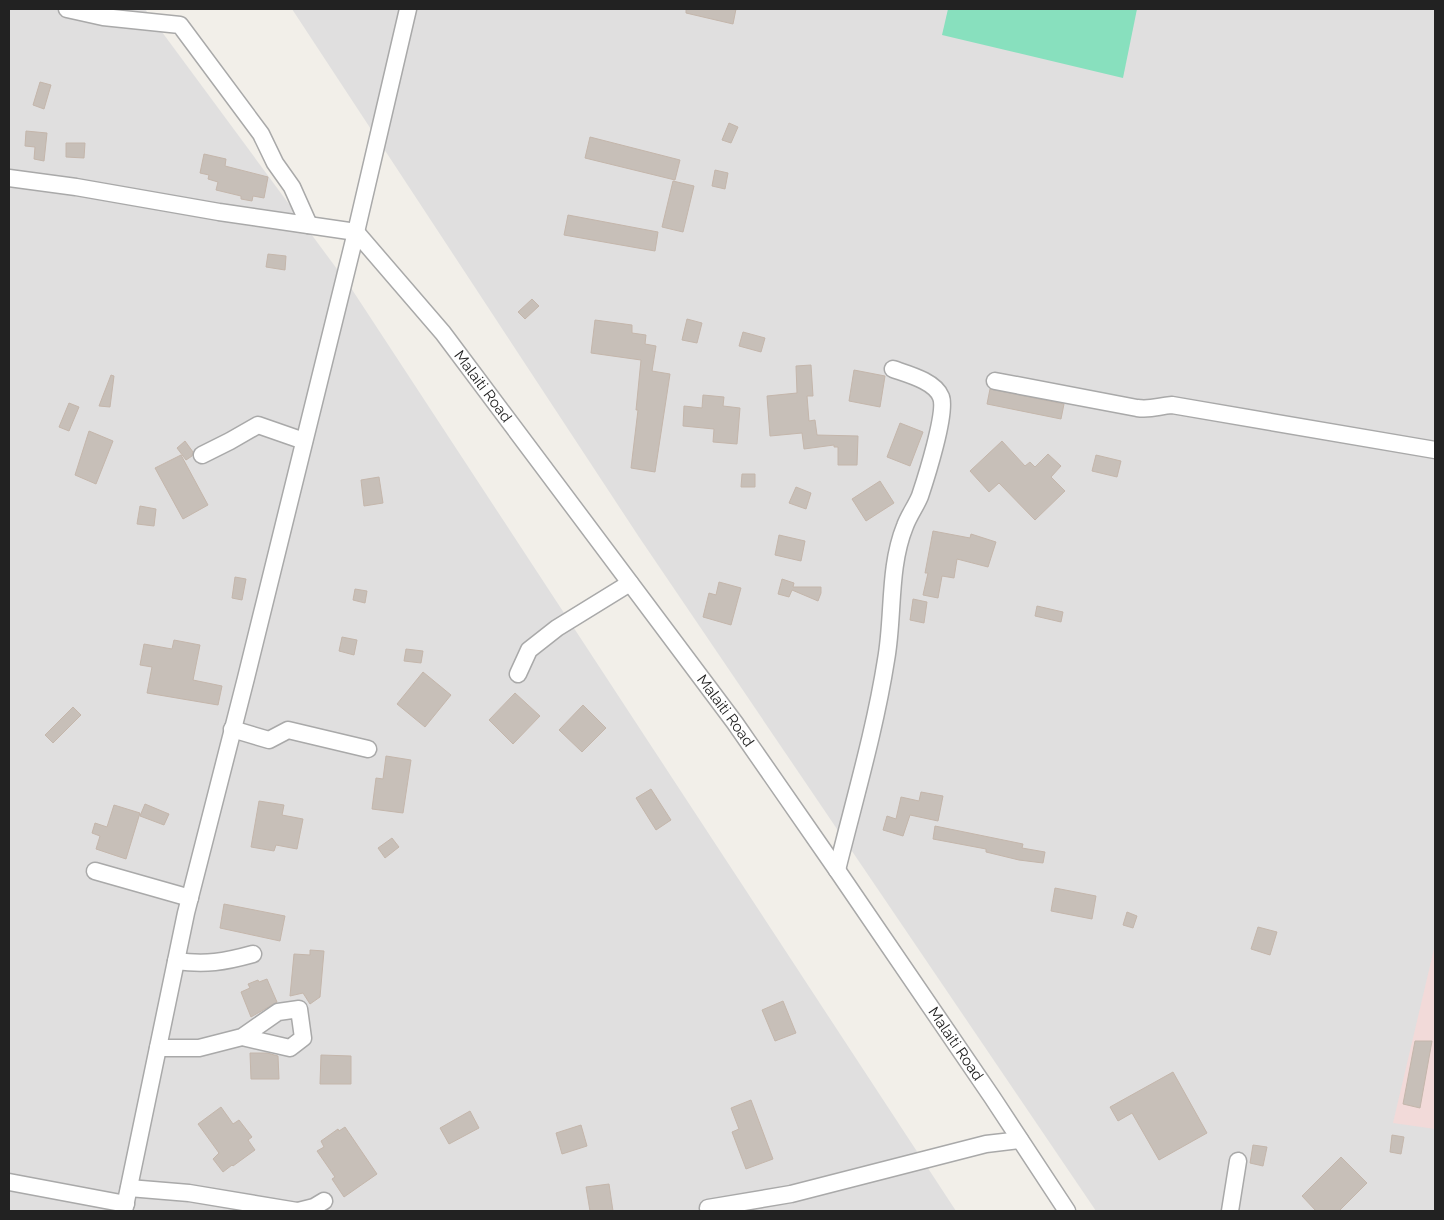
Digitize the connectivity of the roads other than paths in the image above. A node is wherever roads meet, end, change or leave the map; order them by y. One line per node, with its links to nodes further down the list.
1 (67, 9): 4 (street)
2 (408, 9): 5 (street)
3 (9, 178): 4 (street)
4 (310, 225): 5 (street)
5 (356, 232): 8 (street); 11 (street, Malaiti Road)
6 (893, 369): 15 (street)
7 (995, 381): 9 (street)
8 (304, 441): 10 (street); 13 (street)
9 (1435, 450)
10 (202, 455)
11 (630, 583): 12 (street); 15 (street, Malaiti Road)
12 (518, 674)
13 (232, 729): 14 (street); 17 (street)
14 (368, 749)
15 (837, 870): 22 (street, Malaiti Road)
16 (95, 871): 17 (street)
17 (190, 898): 19 (street)
18 (253, 954): 19 (street)
19 (176, 961): 21 (street)
20 (242, 1037): 21 (street)
21 (158, 1048): 25 (street)
22 (1020, 1140): 27 (street); 29 (street, Malaiti Road)
23 (1238, 1161): 30 (street)
24 (9, 1182): 25 (street)
25 (126, 1201): 28 (street)
26 (324, 1201): 28 (street)
27 (708, 1208)
28 (297, 1211)
29 (1067, 1211)
30 (1230, 1211)

